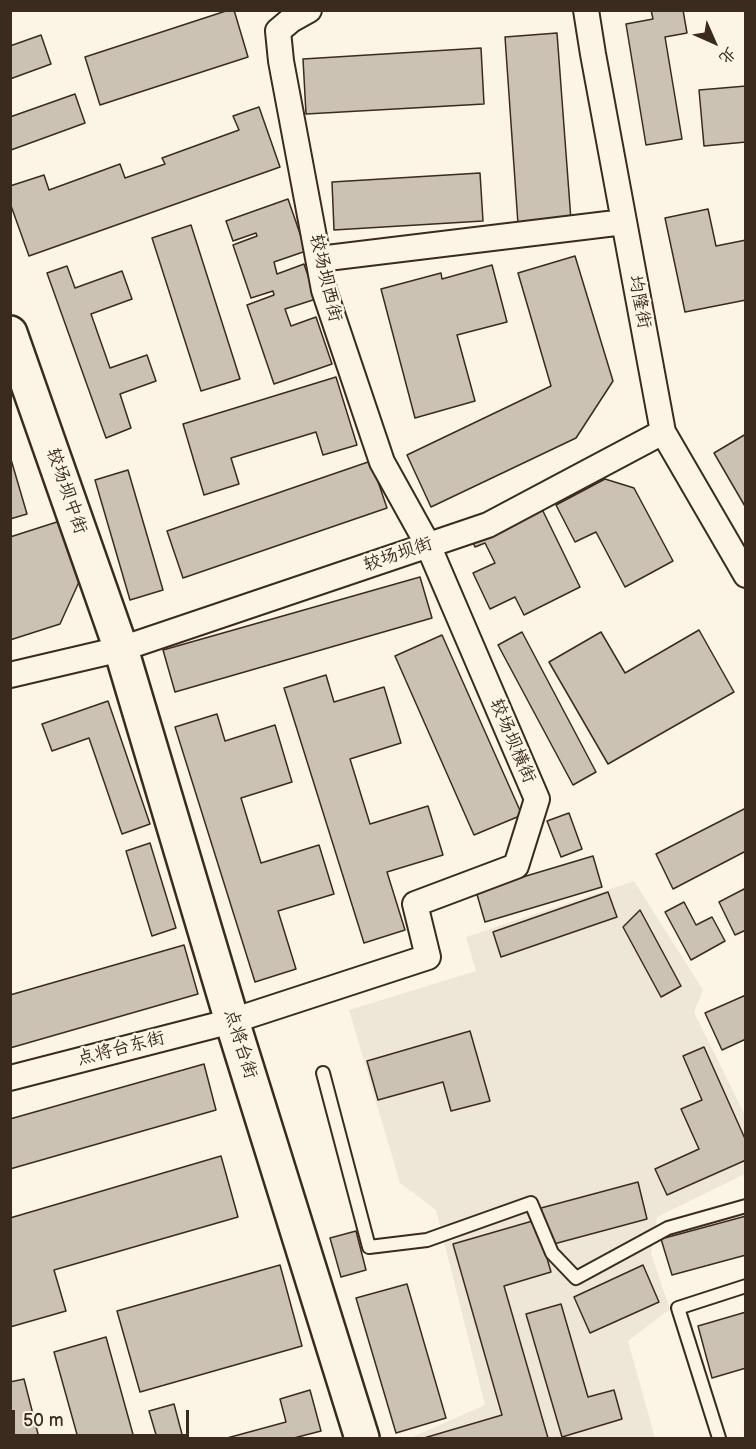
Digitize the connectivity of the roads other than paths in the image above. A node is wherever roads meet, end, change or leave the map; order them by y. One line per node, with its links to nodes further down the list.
1 (309, 10): 4 (street, 较场坝西街)
2 (586, 10): 3 (street, 均隆街)
3 (624, 222): 4 (street); 6 (street, 均隆街)
4 (319, 259): 7 (street, 较场坝西街)
5 (10, 333): 9 (street, 较场坝中街)
6 (663, 432): 7 (street, 较场坝街); 8 (street, 均隆街)
7 (428, 545): 9 (street, 较场坝街); 11 (street, 较场坝横街)
8 (746, 575)
9 (121, 649): 10 (street, 较场坝街); 11 (street, 点将台街)
10 (10, 675)
11 (232, 1021): 13 (street, 点将台东街); 16 (street, 点将台街)
12 (323, 1073): 14 (lane)
13 (10, 1078)
14 (746, 1206)
15 (746, 1286): 17 (lane)
16 (362, 1438)
17 (718, 1438)

